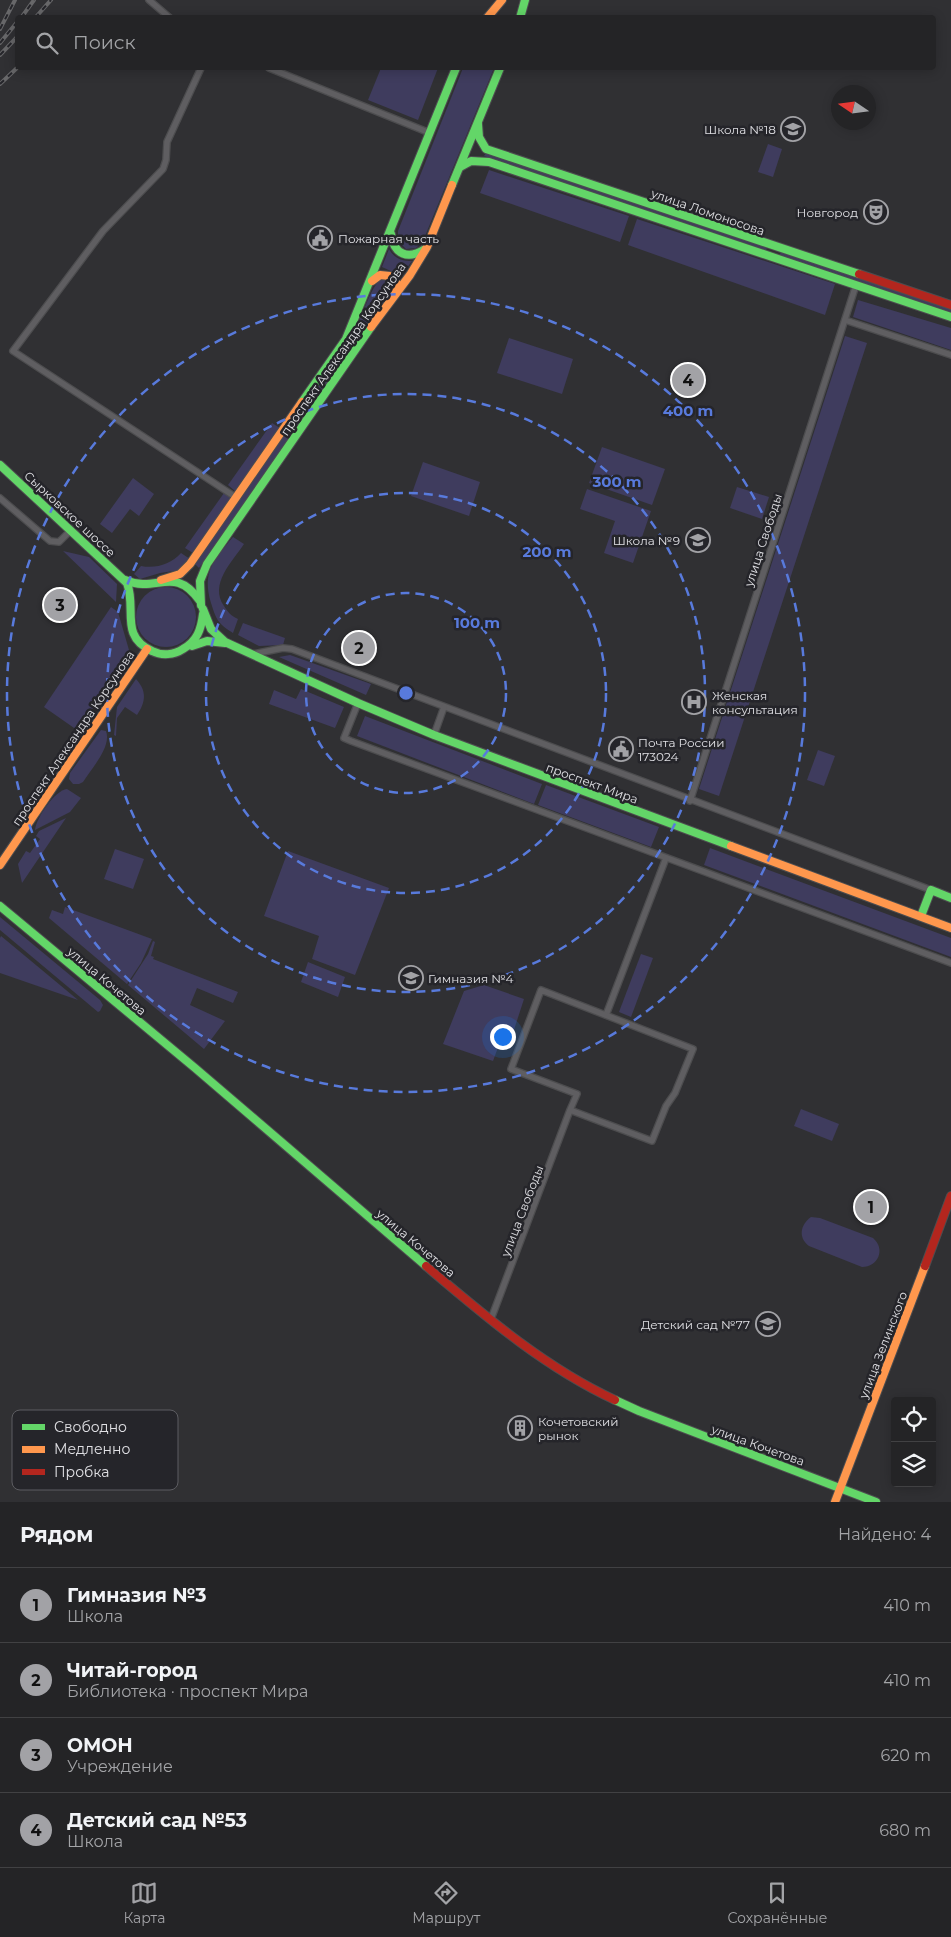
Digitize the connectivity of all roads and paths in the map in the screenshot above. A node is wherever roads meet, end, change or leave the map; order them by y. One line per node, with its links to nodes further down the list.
1 (149, 0): 6 (street)
2 (496, 0): 5 (main road)
3 (502, 0): 5 (main road)
4 (525, 0): 8 (main road)
5 (494, 9): 7 (main road)
6 (166, 15)
7 (491, 15)
8 (521, 15)
9 (200, 70): 31 (street)
10 (274, 70): 14 (street)
11 (455, 70): 14 (main road, проспект Александра Корсунова)
12 (499, 70): 13 (main road, проспект Александра Корсунова)
13 (478, 122): 15 (main road); 17 (main road, проспект Александра Корсунова)
14 (430, 133): 18 (main road, проспект Александра Корсунова)
15 (486, 149): 16 (main road); 19 (main road, улица Ломоносова)
16 (482, 160): 17 (main road); 21 (main road, улица Ломоносова)
17 (460, 166): 20 (main road, проспект Александра Корсунова)
18 (392, 229): 20 (main road); 23 (main road, проспект Александра Корсунова)
19 (775, 246): 21 (main road); 25 (main road, улица Ломоносова)
20 (427, 247): 24 (main road, проспект Александра Корсунова)
21 (771, 257): 22 (main road, улица Ломоносова)
22 (856, 285): 26 (main road, улица Ломоносова); 27 (street, улица Свободы)
23 (368, 287): 24 (main road); 31 (main road, проспект Александра Корсунова)
24 (395, 294): 35 (main road, проспект Александра Корсунова)
25 (951, 305)
26 (951, 317)
27 (844, 320): 28 (street); 44 (street, улица Свободы)
28 (951, 355)
29 (0, 465): 32 (main road, Сырковское шоссе)
30 (0, 498): 32 (street)
31 (237, 498): 34 (main road, проспект Александра Корсунова)
32 (71, 530): 33 (main road, Сырковское шоссе)
33 (125, 580): 34 (main road); 36 (main road)
34 (157, 581): 35 (main road); 36 (main road)
35 (202, 607): 37 (main road, проспект Мира); 39 (main road)
36 (129, 615): 38 (main road)
37 (232, 646): 39 (main road, проспект Мира); 40 (main road, проспект Мира)
38 (147, 649): 39 (main road); 46 (main road, проспект Александра Корсунова)
39 (185, 649)
40 (251, 654): 41 (main road, проспект Мира); 42 (street)
41 (358, 703): 43 (main road, проспект Мира); 45 (street)
42 (444, 707): 43 (street); 44 (street)
43 (434, 735): 50 (main road, проспект Мира)
44 (690, 801): 47 (street)
45 (666, 858): 52 (street); 53 (street)
46 (0, 865)
47 (931, 890): 48 (main road); 50 (main road)
48 (951, 898)
49 (0, 906): 56 (main road, улица Кочетова)
50 (921, 916): 51 (main road, проспект Мира)
51 (951, 928)
52 (951, 963)
53 (606, 1015): 54 (street, улица Свободы); 54 (street, улица Свободы)
54 (570, 1110): 56 (street, улица Свободы)
55 (951, 1196): 57 (main road, улица Зелинского)
56 (490, 1320): 57 (main road, улица Кочетова)
57 (840, 1488): 58 (main road, улица Зелинского); 59 (main road, улица Кочетова)
58 (835, 1502)
59 (876, 1502)

